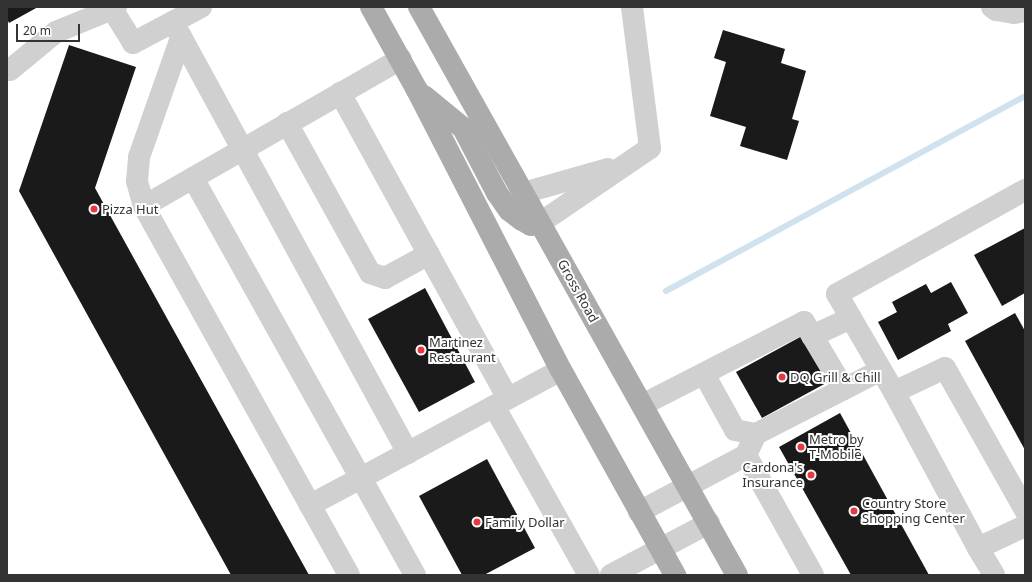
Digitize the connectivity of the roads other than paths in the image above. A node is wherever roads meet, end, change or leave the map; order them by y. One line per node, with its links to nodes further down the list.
1 (201, 7): 8 (street)
2 (371, 7): 9 (main road)
3 (419, 7): 18 (main road, Gross Road)
4 (632, 7): 15 (street)
5 (992, 7): 7 (street)
6 (114, 8): 8 (street); 10 (street)
7 (1025, 11)
8 (177, 30): 14 (street); 19 (street)
9 (401, 59): 11 (main road); 12 (street)
10 (8, 69)
11 (417, 90): 20 (main road); 24 (main road)
12 (340, 93): 13 (street); 21 (street)
13 (287, 123): 14 (street); 21 (street)
14 (242, 149): 16 (street); 32 (street)
15 (622, 165): 18 (street); 20 (street)
16 (193, 178): 19 (street); 34 (street)
17 (1025, 190): 22 (street)
18 (523, 192): 20 (main road, Gross Road)
19 (144, 206): 36 (street)
20 (540, 223): 30 (main road, Gross Road)
21 (429, 254): 29 (street)
22 (851, 318): 23 (street); 25 (street)
23 (812, 336): 26 (street); 27 (street)
24 (561, 370): 29 (street); 38 (main road)
25 (881, 370): 27 (street); 28 (street)
26 (704, 374): 30 (street); 31 (street)
27 (844, 389): 31 (street)
28 (894, 392): 37 (street); 41 (street)
29 (501, 402): 32 (street); 45 (street)
30 (642, 405): 35 (main road, Gross Road)
31 (756, 434): 33 (street)
32 (408, 453): 34 (street)
33 (746, 455): 35 (street); 49 (street)
34 (361, 478): 36 (street); 44 (street)
35 (688, 487): 38 (street); 39 (main road, Gross Road)
36 (310, 505): 43 (street)
37 (1025, 510)
38 (639, 512): 42 (main road)
39 (709, 523): 42 (street); 48 (main road, Gross Road)
40 (1025, 526): 41 (street)
41 (978, 548): 50 (street)
42 (660, 549): 46 (street); 47 (main road)
43 (349, 575)
44 (415, 575)
45 (589, 575)
46 (612, 575)
47 (675, 575)
48 (737, 575)
49 (813, 575)
50 (994, 575)

